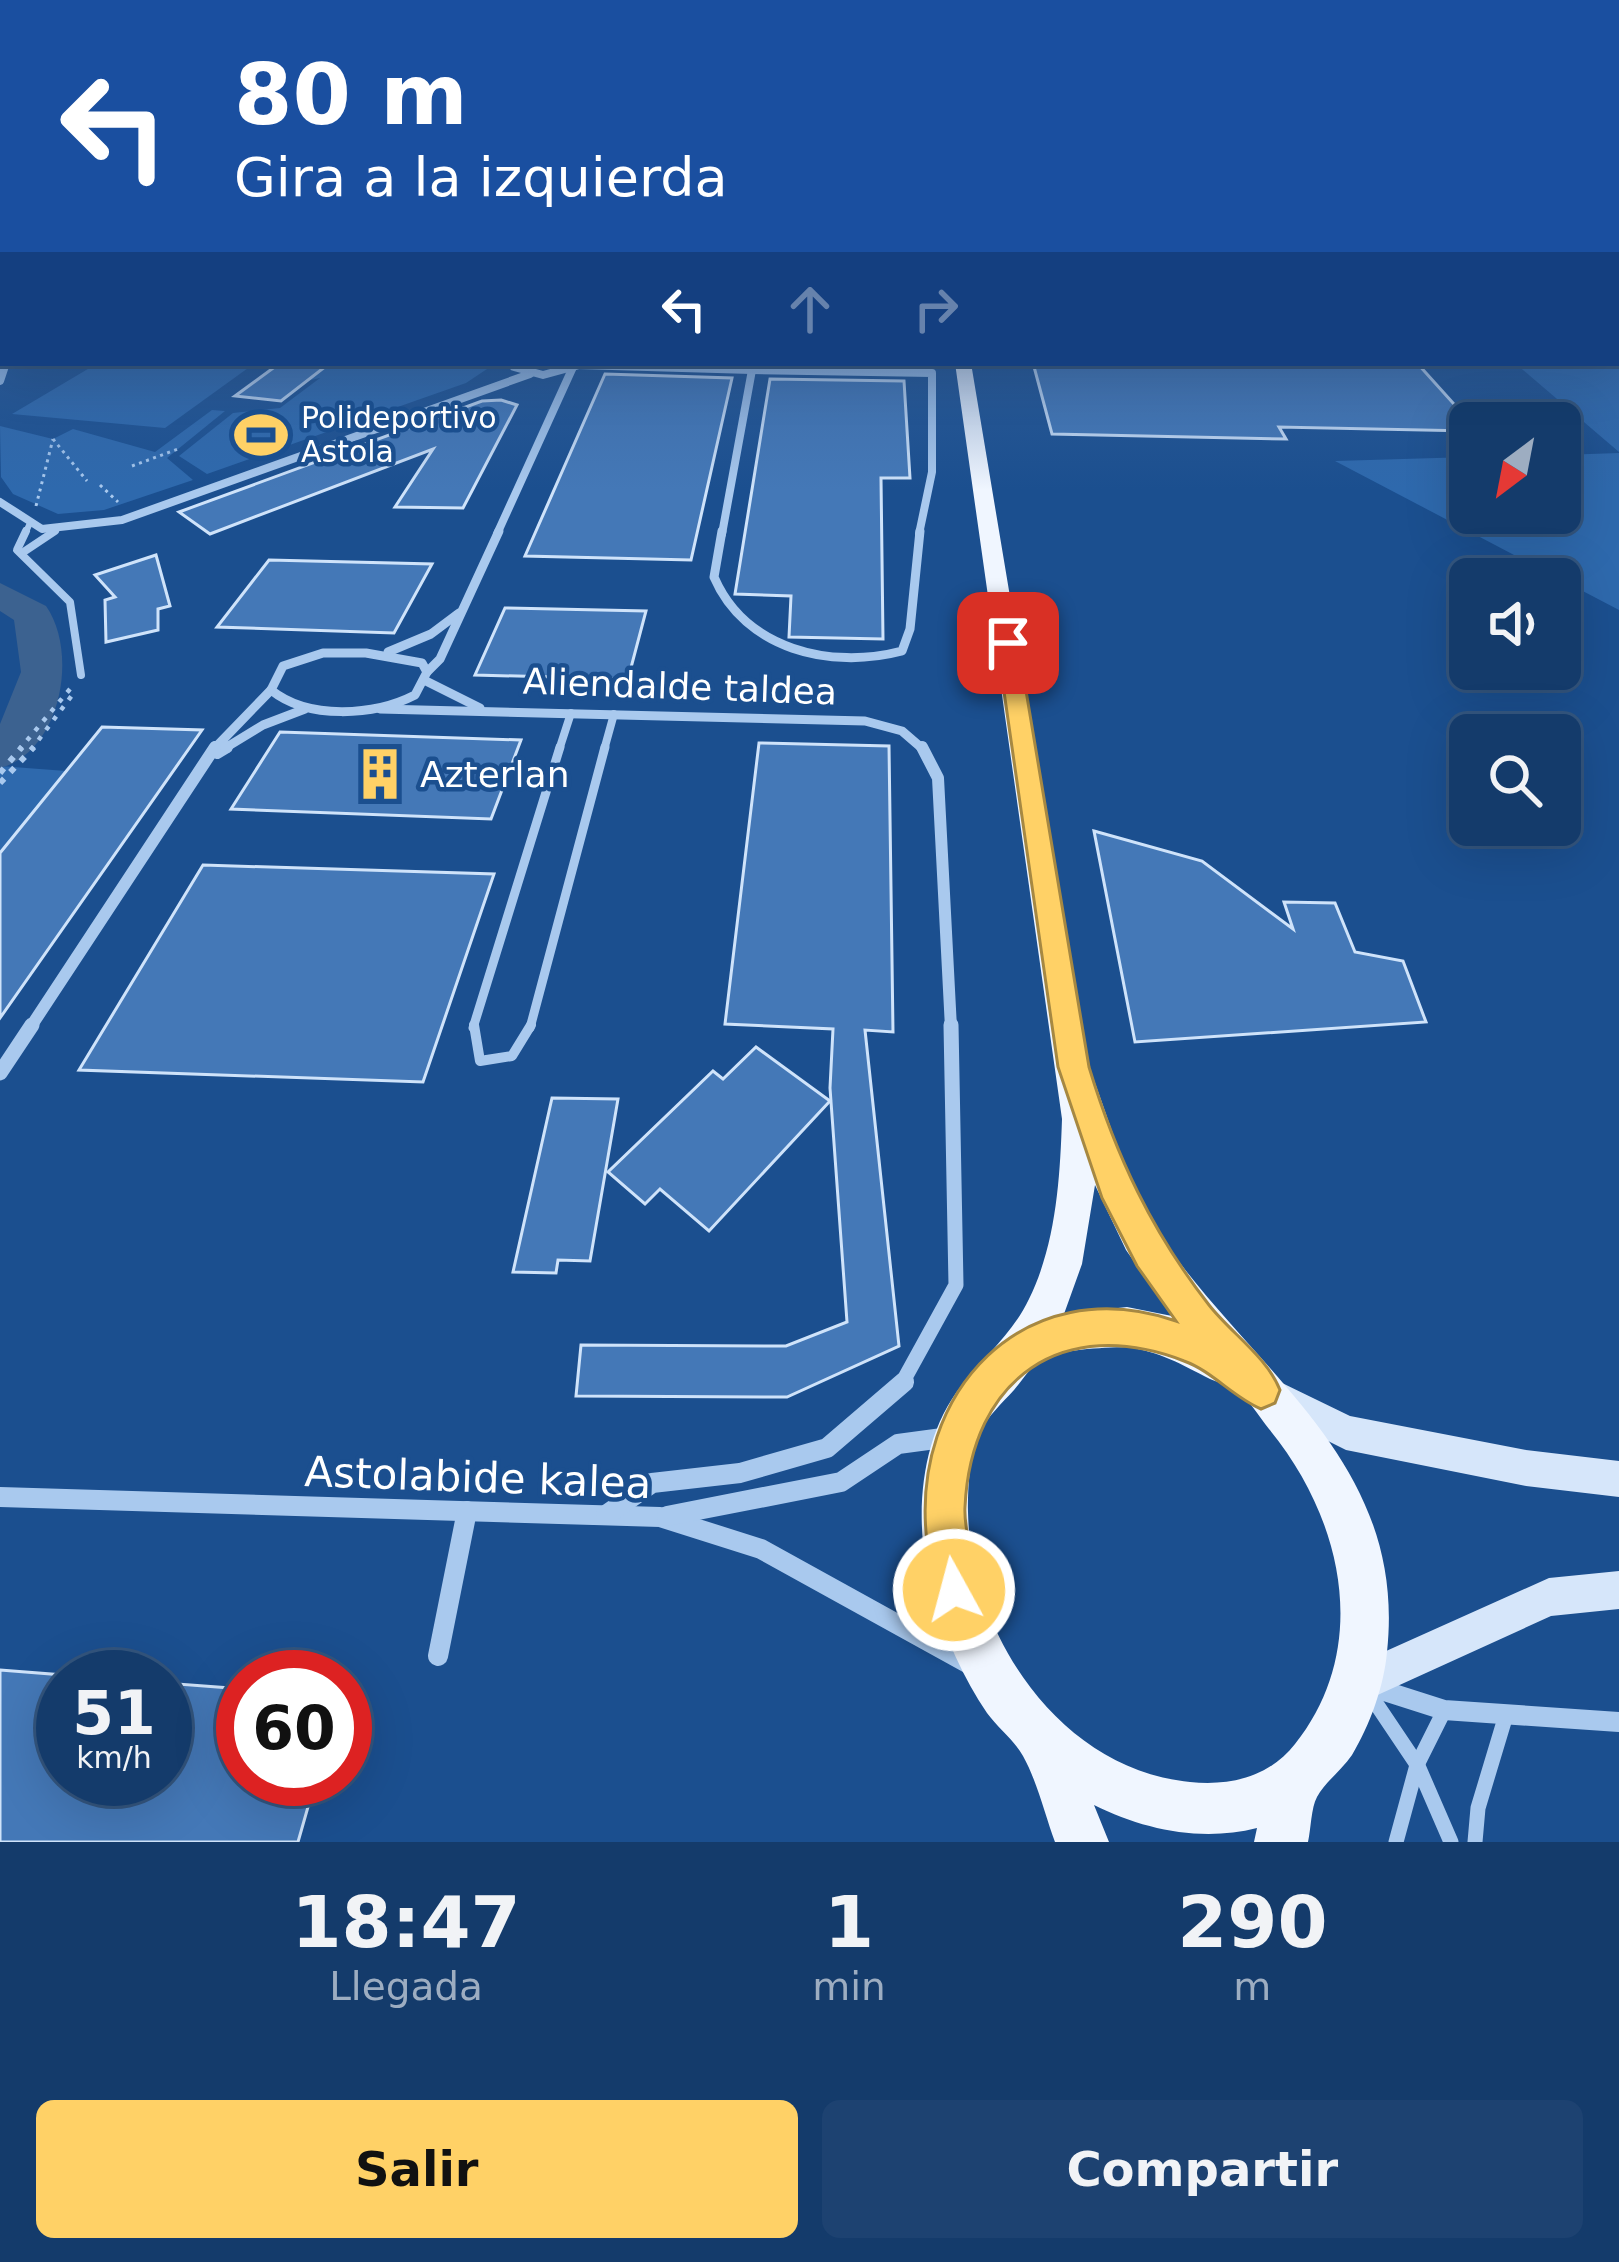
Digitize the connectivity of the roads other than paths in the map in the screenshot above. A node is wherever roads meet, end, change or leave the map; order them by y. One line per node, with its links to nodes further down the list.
1 (513, 366): 12 (street)
2 (516, 366): 10 (street)
3 (573, 366): 11 (street)
4 (576, 366): 13 (street)
5 (593, 366): 8 (street)
6 (606, 366): 8 (street)
7 (962, 366): 29 (main road)
8 (610, 367): 9 (street)
9 (752, 369): 9 (street)
10 (530, 374): 11 (street); 12 (street)
11 (543, 375): 13 (street)
12 (478, 392): 16 (street)
13 (563, 398): 18 (street)
14 (0, 502): 15 (street)
15 (30, 524): 16 (street); 17 (lane)
16 (57, 529): 17 (lane)
17 (22, 553): 20 (lane)
18 (460, 612): 19 (street, Aliendalde taldea); 21 (street)
19 (384, 653): 21 (street, Aliendalde taldea); 22 (street, Aliendalde taldea)
20 (81, 675)
21 (425, 676): 24 (street); 25 (street, Aliendalde taldea)
22 (271, 690): 23 (street, Aliendalde taldea); 28 (street, Aliendalde taldea)
23 (312, 707): 24 (street, Aliendalde taldea); 28 (street, Aliendalde taldea)
24 (380, 709): 25 (street, Aliendalde taldea)
25 (493, 712): 26 (street, Aliendalde taldea)
26 (571, 713): 27 (street, Aliendalde taldea); 27 (lane)
27 (614, 714): 37 (street, Aliendalde taldea)
28 (211, 757): 30 (street, Aliendalde taldea)
29 (1073, 1067): 31 (main road); 32 (main road)
30 (0, 1073)
31 (1023, 1348): 32 (main road); 33 (main road)
32 (1261, 1390): 34 (main road); 42 (main road)
33 (956, 1436): 38 (street); 41 (main road)
34 (1619, 1479)
35 (0, 1497): 36 (street, Astolabide kalea)
36 (467, 1511): 37 (street, Astolabide kalea); 40 (street)
37 (606, 1515): 38 (street, Astolabide kalea)
38 (660, 1517): 41 (street, Astolabide kalea)
39 (1619, 1591): 42 (main road)
40 (438, 1656)
41 (990, 1674): 46 (main road)
42 (1360, 1683): 43 (street); 47 (lane); 48 (main road)
43 (1444, 1711): 44 (street); 47 (lane)
44 (1506, 1715): 45 (street); 53 (lane)
45 (1619, 1722)
46 (1042, 1741): 48 (main road); 49 (main road)
47 (1417, 1765): 51 (lane); 52 (lane)
48 (1293, 1785): 50 (main road)
49 (1082, 1842)
50 (1281, 1842)
51 (1396, 1842)
52 (1451, 1842)
53 (1475, 1842)

